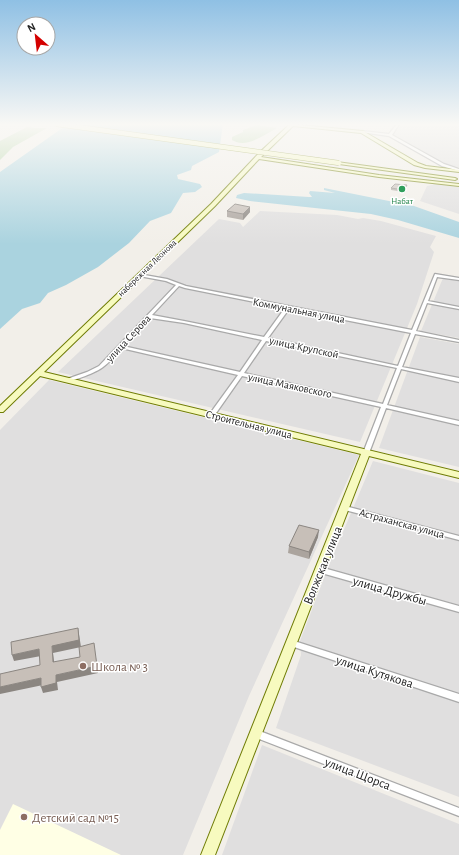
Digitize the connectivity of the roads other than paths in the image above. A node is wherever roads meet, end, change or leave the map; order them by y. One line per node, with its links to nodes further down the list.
1 (252, 164): 7 (main road, набережная Леонова)
2 (298, 164): 6 (main road)
3 (354, 164): 6 (main road)
4 (416, 164): 6 (main road)
5 (441, 164): 6 (street)
6 (458, 177)
7 (140, 275): 9 (street, Коммунальная улица); 19 (main road, набережная Леонова)
8 (459, 279): 10 (street, Волжская улица)
9 (179, 284): 11 (street, Коммунальная улица); 13 (street, улица Серова)
10 (426, 302): 12 (street); 14 (street, Волжская улица)
11 (287, 308): 14 (street, Коммунальная улица); 15 (street)
12 (459, 308)
13 (149, 316): 15 (street, улица Крупской); 17 (street, улица Серова)
14 (413, 332): 16 (street, Коммунальная улица); 18 (street, Волжская улица)
15 (266, 339): 18 (street, улица Крупской); 20 (street)
16 (459, 341)
17 (121, 347): 20 (street, улица Маяковского); 21 (street, улица Серова)
18 (400, 367): 22 (street, улица Крупской); 23 (street, Волжская улица)
19 (38, 373): 21 (main road, Строительная улица); 24 (main road, набережная Леонова)
20 (241, 374): 23 (street, улица Маяковского); 25 (street)
21 (69, 380): 25 (main road, Строительная улица)
22 (459, 380)
23 (384, 406): 26 (street, улица Маяковского); 27 (street, Волжская улица)
24 (0, 410)
25 (212, 415): 27 (main road, Строительная улица)
26 (459, 423)
27 (366, 452): 28 (main road, Строительная улица); 29 (main road, Волжская улица)
28 (459, 475)
29 (345, 508): 30 (street, Астраханская улица); 31 (main road, Волжская улица)
30 (459, 538)
31 (320, 570): 32 (street, улица Дружбы); 33 (main road, Волжская улица)
32 (459, 610)
33 (291, 643): 34 (street, улица Кутякова); 35 (main road, Волжская улица)
34 (459, 698)
35 (257, 734): 36 (street, улица Щорса); 37 (main road, Волжская улица)
36 (459, 812)
37 (208, 855)

